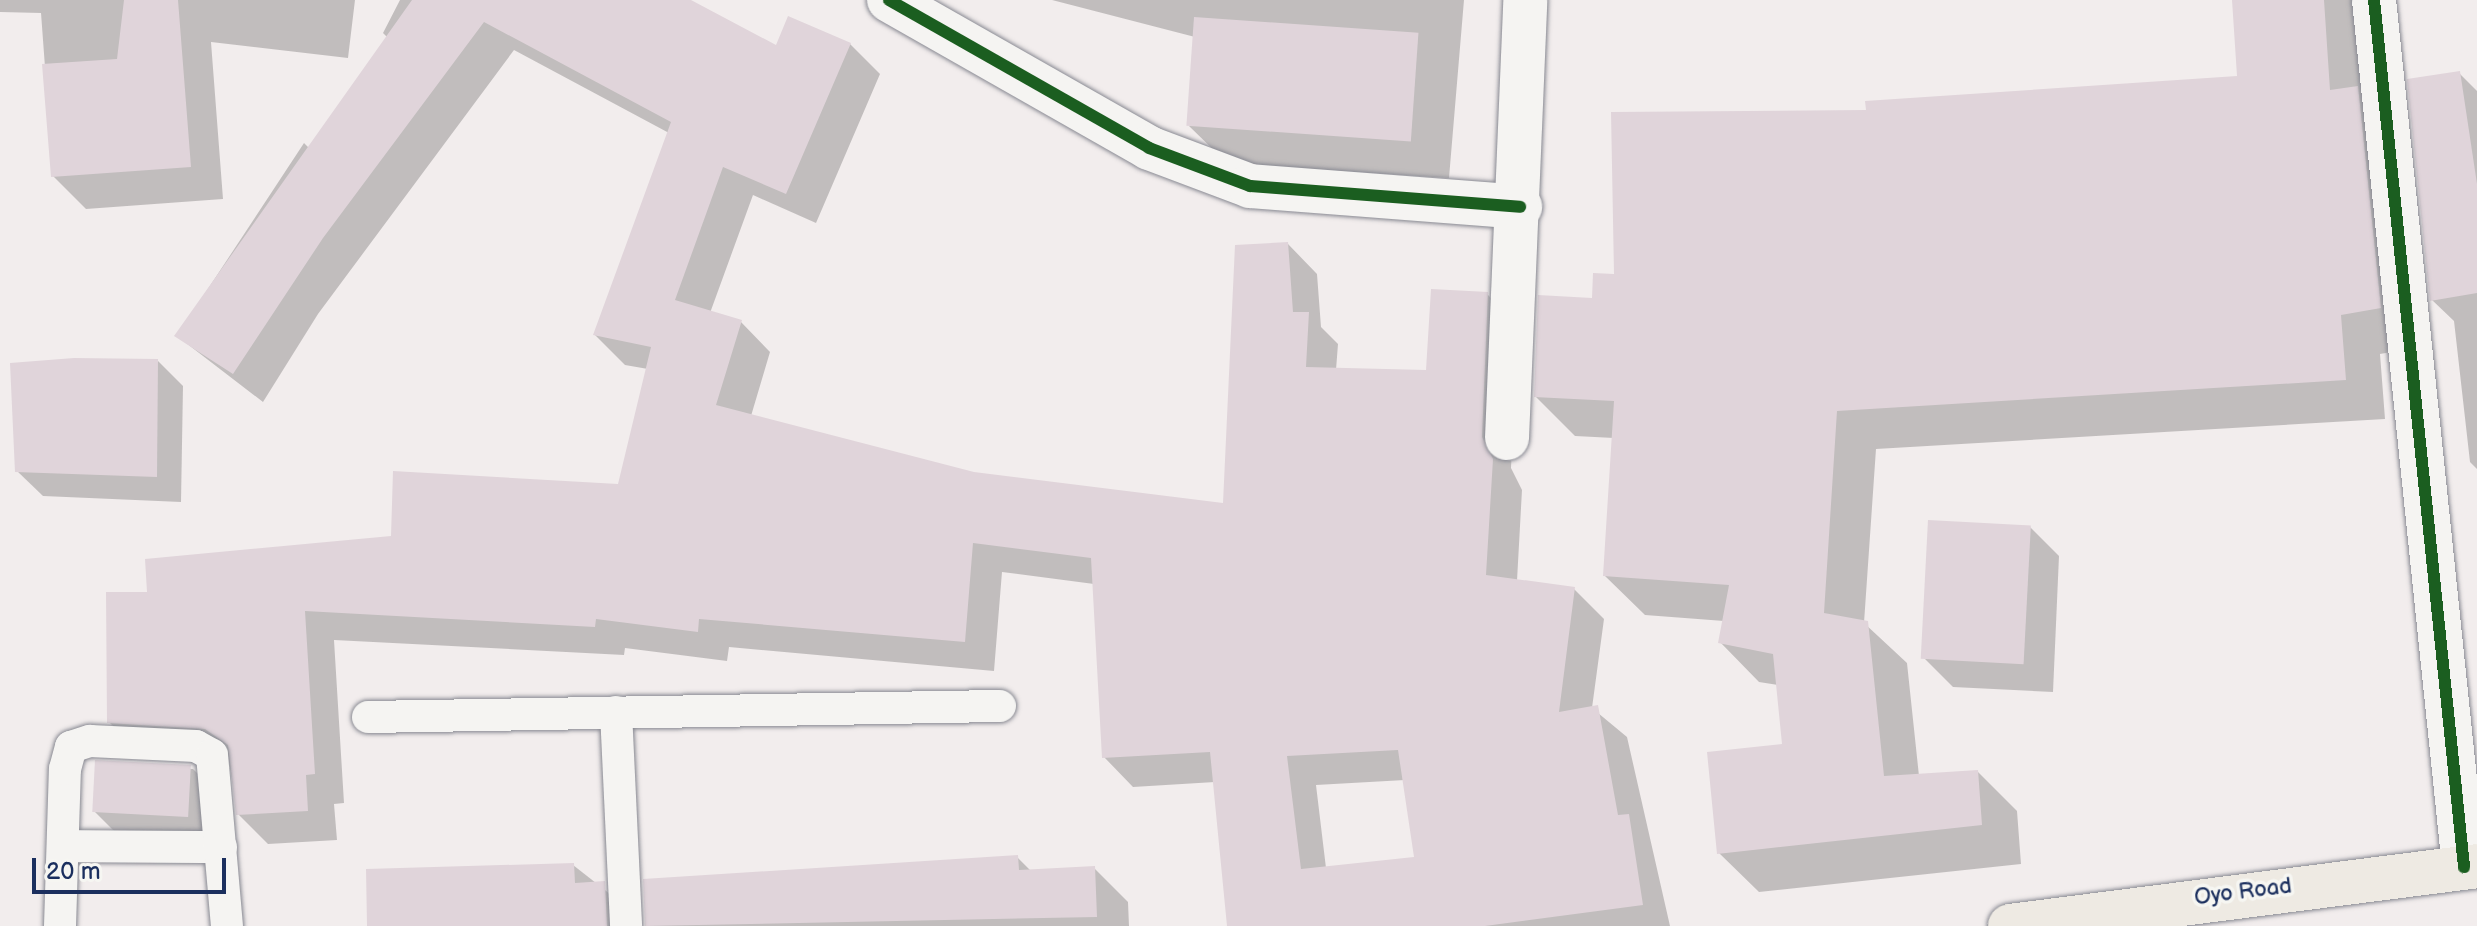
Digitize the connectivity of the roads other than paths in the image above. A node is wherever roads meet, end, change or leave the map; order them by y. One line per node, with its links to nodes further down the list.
1 (889, 0): 4 (street)
2 (1525, 0): 4 (street)
3 (2374, 0): 11 (street)
4 (1520, 207): 5 (street)
5 (1507, 438)
6 (1000, 706): 7 (lane)
7 (616, 712): 8 (lane); 15 (lane)
8 (368, 717)
9 (63, 846): 10 (lane); 10 (lane); 13 (lane)
10 (221, 847): 14 (lane)
11 (2470, 866): 12 (highway, Oyo Road)
12 (2085, 920): 16 (highway, Oyo Road)
13 (60, 926)
14 (227, 926)
15 (626, 926)
16 (2010, 926)

